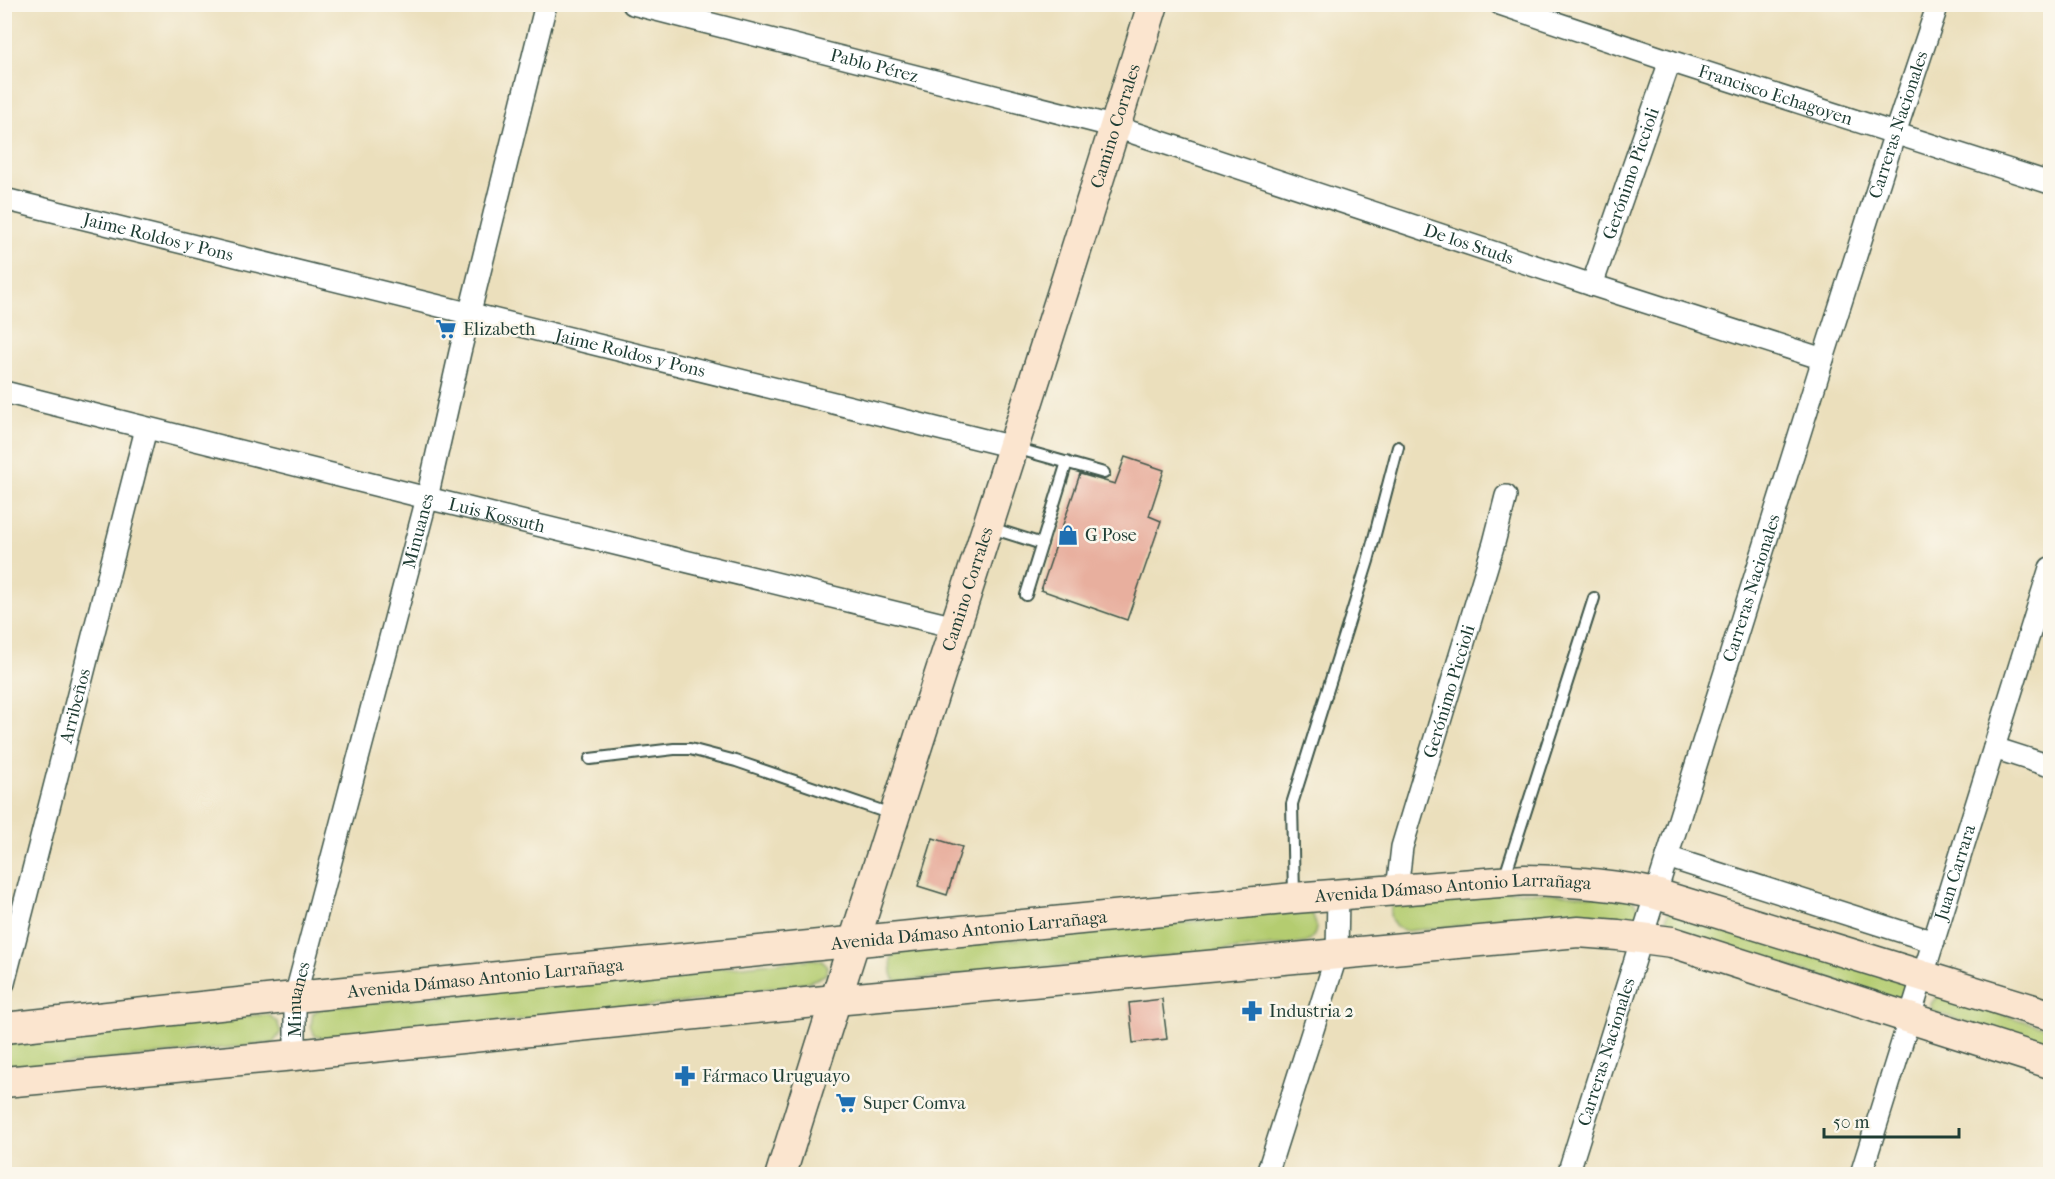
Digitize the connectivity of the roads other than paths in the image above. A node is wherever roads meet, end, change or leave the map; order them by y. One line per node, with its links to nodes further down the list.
1 (546, 4): 12 (street, Minuanes)
2 (633, 4): 7 (street, Pablo Pérez)
3 (1153, 4): 7 (street, Camino Corrales)
4 (1500, 4): 6 (street, Francisco Echagoyen)
5 (1938, 4): 8 (street, Carreras Nacionales)
6 (1670, 61): 8 (street, Francisco Echagoyen); 11 (street, Gerónimo Piccioli)
7 (1116, 127): 11 (street, De los Studs); 16 (street, Camino Corrales)
8 (1895, 133): 9 (street, Francisco Echagoyen); 13 (street, Carreras Nacionales)
9 (2050, 183)
10 (4, 199): 12 (street, Jaime Roldos y Pons)
11 (1592, 285): 13 (street, De los Studs)
12 (469, 314): 16 (street, Jaime Roldos y Pons); 21 (street, Minuanes)
13 (1823, 359): 32 (street, Carreras Nacionales)
14 (4, 393): 15 (street, Luis Kossuth)
15 (146, 429): 21 (street, Luis Kossuth); 43 (street, Arribeños)
16 (1013, 447): 18 (lane); 22 (street, Camino Corrales)
17 (1398, 447): 37 (lane)
18 (1067, 462): 19 (lane); 23 (lane)
19 (1104, 473)
20 (1506, 496): 34 (street, Gerónimo Piccioli)
21 (427, 498): 27 (street, Luis Kossuth); 44 (street, Minuanes)
22 (987, 527): 23 (lane); 27 (street, Camino Corrales)
23 (1042, 544): 25 (lane)
24 (2050, 568): 28 (street, Juan Carrara)
25 (1026, 595)
26 (1594, 598): 33 (lane)
27 (955, 627): 31 (street, Camino Corrales)
28 (1994, 748): 30 (street); 40 (street, Juan Carrara)
29 (590, 759): 31 (lane)
30 (2050, 766)
31 (894, 815): 39 (street, Camino Corrales)
32 (1667, 857): 36 (street, Carreras Nacionales); 40 (street)
33 (1503, 882): 34 (street, Avenida Dámaso Antonio Larrañaga); 36 (street, Avenida Dámaso Antonio Larrañaga)
34 (1397, 890): 35 (street, Avenida Dámaso Antonio Larrañaga)
35 (1338, 894): 37 (street, Avenida Dámaso Antonio Larrañaga); 41 (street)
36 (1656, 894): 38 (street, Carreras Nacionales); 42 (street, Avenida Dámaso Antonio Larrañaga)
37 (1294, 898): 39 (street, Avenida Dámaso Antonio Larrañaga)
38 (1642, 938): 41 (street); 47 (street); 54 (street, Carreras Nacionales)
39 (853, 942): 44 (street, Avenida Dámaso Antonio Larrañaga); 45 (street, Camino Corrales)
40 (1934, 942): 42 (street, Juan Carrara)
41 (1337, 954): 45 (street); 53 (street)
42 (1923, 975): 46 (street, Avenida Dámaso Antonio Larrañaga); 47 (street, Juan Carrara)
43 (4, 983)
44 (295, 997): 48 (street, Avenida Dámaso Antonio Larrañaga); 49 (street, Minuanes)
45 (835, 1000): 49 (street); 52 (street, Camino Corrales)
46 (2050, 1016)
47 (1910, 1018): 50 (street); 55 (street, Juan Carrara)
48 (4, 1028)
49 (295, 1055): 51 (street)
50 (2050, 1063)
51 (4, 1082)
52 (782, 1174)
53 (1267, 1174)
54 (1568, 1174)
55 (1860, 1174)

